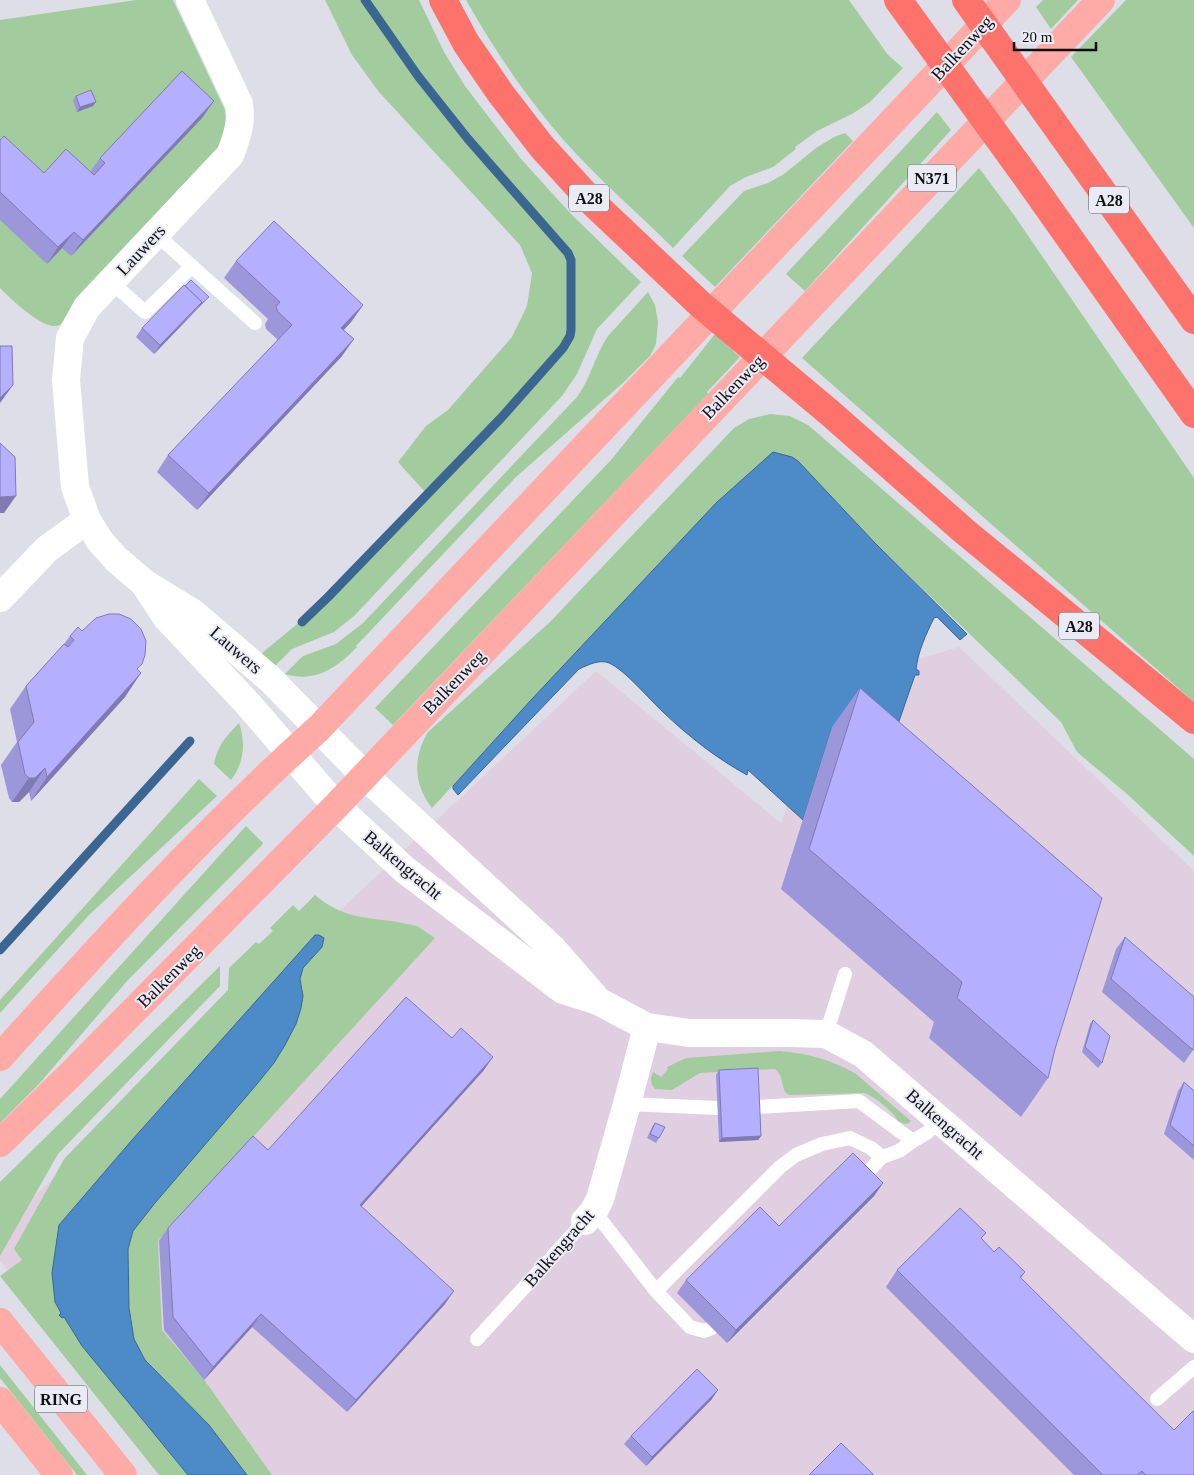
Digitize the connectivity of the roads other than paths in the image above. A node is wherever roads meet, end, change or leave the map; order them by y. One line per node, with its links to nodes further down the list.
1 (190, 0): 7 (street, Lauwers)
2 (443, 0): 12 (highway, A28)
3 (898, 0): 16 (highway)
4 (966, 0): 8 (highway, A28)
5 (1007, 0): 12 (main road, Balkenweg)
6 (1101, 0): 15 (main road, Balkenweg / N371)
7 (156, 234): 9 (lane); 10 (street, Lauwers)
8 (1155, 264): 11 (highway, A28); 13 (highway, A28)
9 (192, 266): 10 (lane); 14 (lane)
10 (111, 282): 17 (street, Lauwers)
11 (1194, 301)
12 (711, 313): 15 (highway, A28); 21 (main road, Balkenweg)
13 (1194, 320)
14 (255, 323)
15 (763, 356): 20 (highway, A28); 23 (main road, Balkenweg)
16 (1194, 414)
17 (87, 520): 18 (street, Lauwers); 19 (street)
18 (144, 583): 21 (street, Lauwers); 22 (street, Lauwers)
19 (0, 598)
20 (1194, 720)
21 (319, 728): 22 (main road, Balkenweg); 23 (street)
22 (290, 754): 24 (street); 29 (main road, Balkenweg)
23 (365, 776): 24 (main road, Balkenweg); 26 (street, Balkengracht)
24 (336, 806): 26 (street, Balkengracht); 35 (main road, Balkenweg)
25 (845, 974): 28 (lane)
26 (598, 1001): 27 (street, Balkengracht)
27 (647, 1027): 28 (street, Balkengracht); 30 (street, Balkengracht)
28 (826, 1034): 33 (street, Balkengracht)
29 (0, 1057)
30 (627, 1104): 32 (lane); 38 (street, Balkengracht)
31 (757, 1107): 34 (lane)
32 (717, 1108)
33 (940, 1120): 34 (lane); 43 (street, Balkengracht)
34 (913, 1142): 36 (lane)
35 (0, 1143)
36 (882, 1157): 37 (lane); 39 (lane)
37 (859, 1181)
38 (590, 1216): 39 (lane); 42 (lane, Balkengracht)
39 (656, 1291): 41 (lane)
40 (0, 1322): 48 (main road, RING)
41 (712, 1328)
42 (477, 1339)
43 (1194, 1339)
44 (1194, 1367): 45 (lane)
45 (1157, 1399)
46 (0, 1401): 47 (main road, RING)
47 (59, 1475)
48 (123, 1475)

